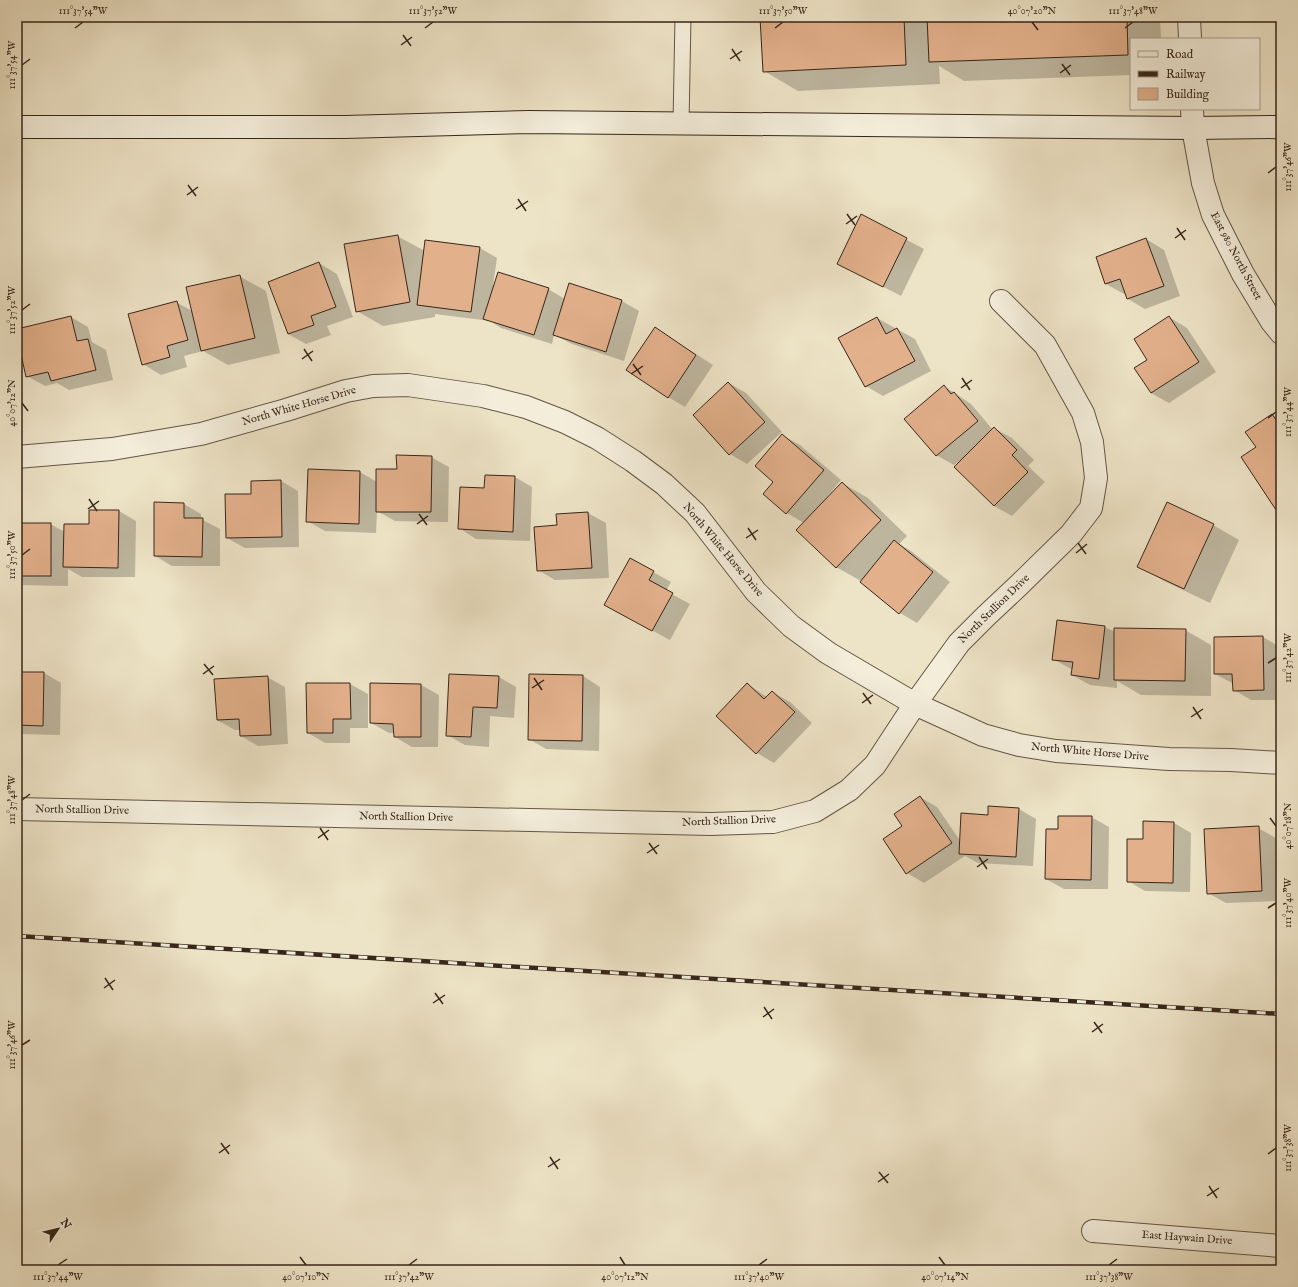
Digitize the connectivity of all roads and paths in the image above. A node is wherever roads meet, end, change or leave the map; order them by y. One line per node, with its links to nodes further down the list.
1 (683, 17): 5 (lane)
2 (1189, 17): 3 (street)
3 (1190, 38)
4 (1192, 118): 5 (street); 7 (street); 9 (street, East 980 North Street)
5 (681, 124): 6 (street)
6 (17, 127)
7 (1281, 127)
8 (1001, 302): 11 (street, North Stallion Drive)
9 (1281, 333)
10 (17, 457): 11 (street, North White Horse Drive)
11 (914, 704): 12 (street, North White Horse Drive); 13 (street, North Stallion Drive)
12 (1281, 763)
13 (17, 809)
14 (1093, 1231): 15 (street, East Haywain Drive)
15 (1281, 1246)

